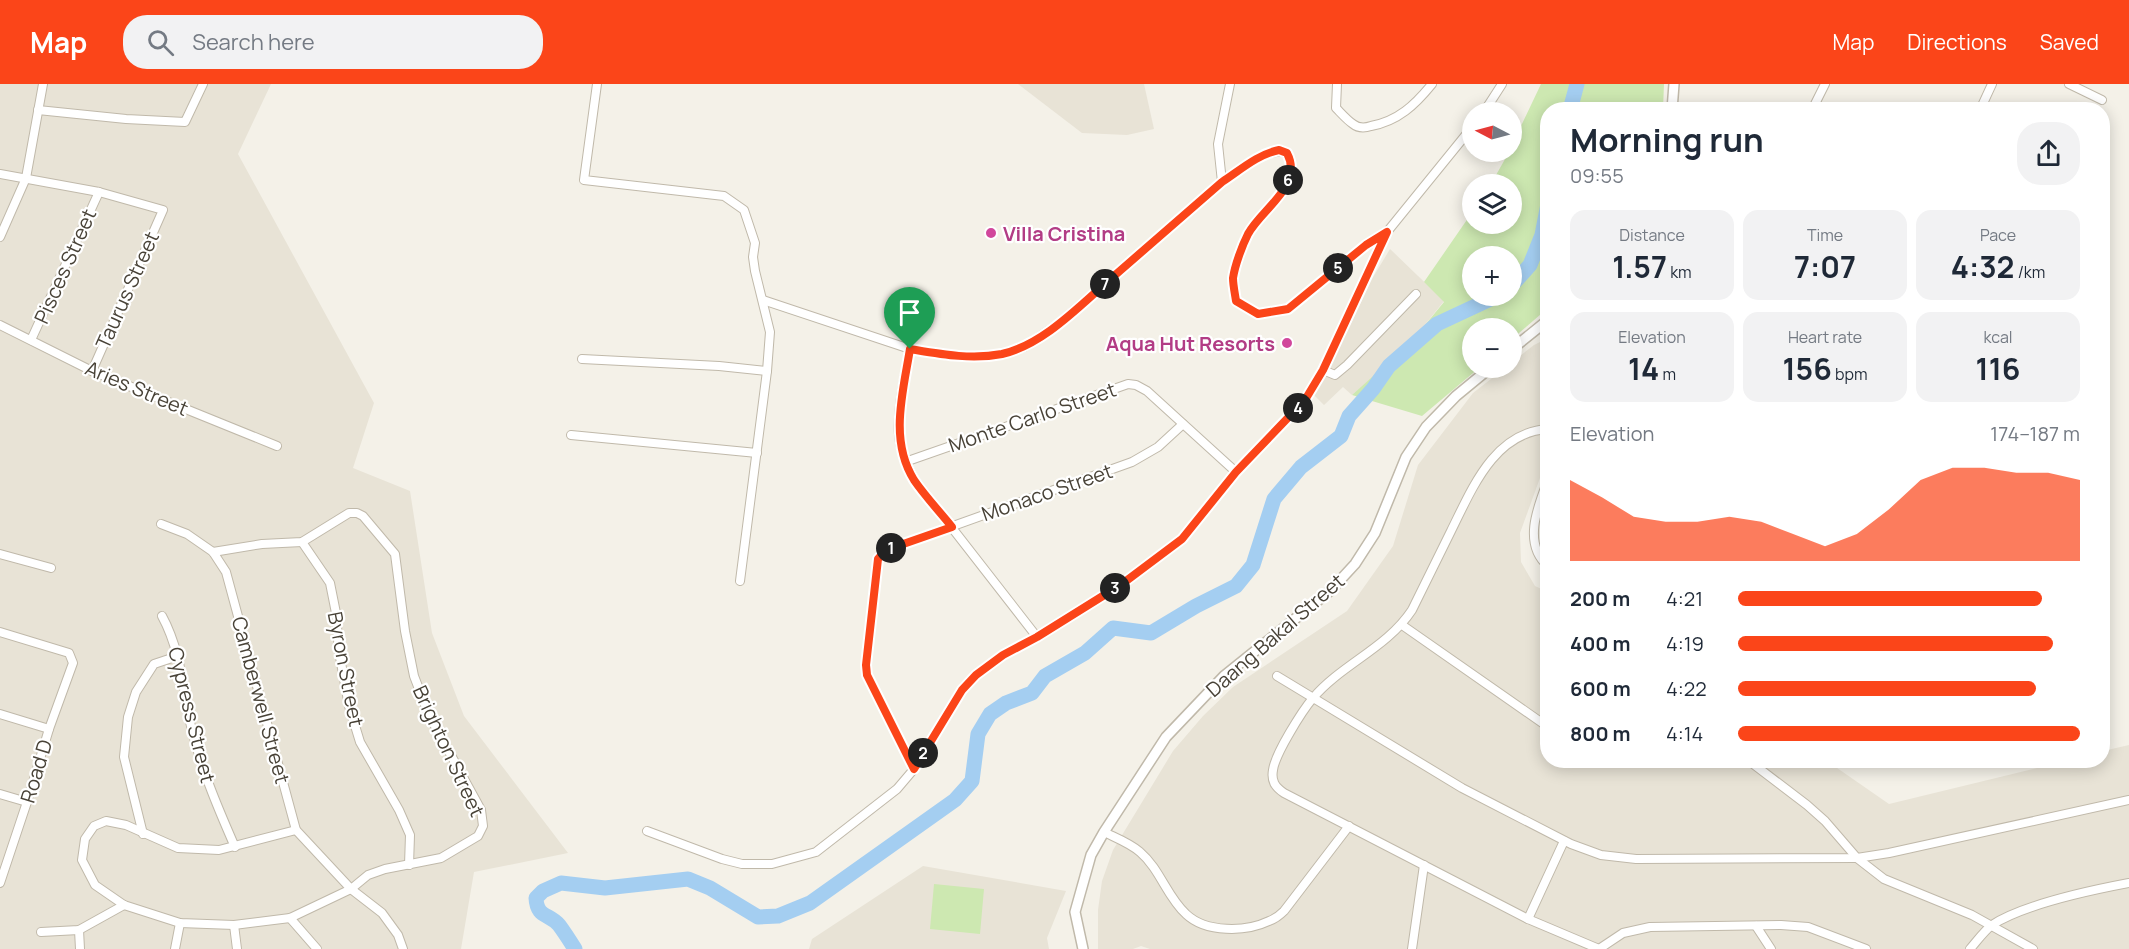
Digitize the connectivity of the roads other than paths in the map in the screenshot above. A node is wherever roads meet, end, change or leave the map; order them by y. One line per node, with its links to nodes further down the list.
1 (42, 84): 17 (street)
2 (203, 84): 17 (street)
3 (597, 84): 26 (street)
4 (1230, 84): 21 (street)
5 (1337, 84): 6 (street)
6 (1432, 84)
7 (1502, 84): 13 (street)
8 (1674, 84): 14 (street)
9 (1825, 84): 15 (street)
10 (1992, 84): 16 (street)
11 (2068, 84): 12 (street)
12 (2102, 100)
13 (1493, 102)
14 (1673, 102)
15 (1816, 102)
16 (1984, 102)
17 (38, 110): 20 (street)
18 (1462, 140): 23 (street)
19 (0, 174): 20 (street)
20 (26, 178): 22 (street); 24 (street)
21 (1222, 182): 23 (street); 31 (street)
22 (99, 192): 29 (street, Pisces Street); 34 (street, Taurus Street)
23 (1387, 232): 33 (street)
24 (0, 237)
25 (1416, 294): 33 (street)
26 (763, 300): 31 (street); 35 (street)
27 (0, 325): 29 (street, Aries Street)
28 (1540, 326): 30 (street)
29 (31, 340): 34 (street, Aries Street)
30 (1522, 341)
31 (910, 349): 42 (street)
32 (582, 359): 35 (street)
33 (1323, 370): 43 (street)
34 (92, 371): 40 (street, Aries Street)
35 (768, 371): 41 (street)
36 (1478, 378): 71 (street, Daang Bakal Street)
37 (1183, 424): 42 (street, Monte Carlo Street); 43 (street, Monte Carlo Street); 46 (street, Monaco Street)
38 (1540, 430): 54 (street)
39 (571, 435): 41 (street)
40 (277, 446)
41 (758, 453): 52 (street)
42 (905, 462): 46 (street)
43 (1236, 472): 56 (street)
44 (1540, 502): 50 (street)
45 (161, 524): 48 (street, Camberwell Street)
46 (952, 527): 56 (street); 64 (street, Monaco Street)
47 (302, 542): 48 (street); 76 (street, Byron Street); 76 (street, Brighton Street)
48 (213, 552): 69 (street, Camberwell Street)
49 (0, 554): 51 (street)
50 (1540, 558)
51 (51, 568)
52 (740, 581)
53 (162, 616): 57 (street, Cypress Street)
54 (1402, 625): 59 (street); 61 (street)
55 (0, 632): 62 (street, Road D)
56 (1037, 637): 64 (street)
57 (178, 656): 72 (street); 74 (street, Cypress Street)
58 (1278, 676): 59 (street)
59 (1313, 697): 68 (street); 73 (street)
60 (0, 714): 62 (street)
61 (1540, 721)
62 (49, 729): 67 (street, Road D)
63 (1758, 768): 75 (street)
64 (914, 769): 70 (street)
65 (0, 794): 67 (street)
66 (2129, 800): 75 (street)
67 (27, 802): 78 (street, Road D)
68 (1348, 826): 71 (street); 77 (street)
69 (296, 830): 74 (street); 80 (street, Camberwell Street)
70 (647, 831)
71 (1104, 832): 95 (street, Daang Bakal Street)
72 (143, 834): 74 (street); 81 (street)
73 (1564, 841): 75 (street); 83 (street)
74 (235, 847)
75 (1857, 858): 87 (street)
76 (409, 865): 80 (street)
77 (1424, 865): 83 (street); 96 (street)
78 (0, 883)
79 (2129, 883): 87 (street)
80 (351, 889): 82 (street); 94 (street, Camberwell Street)
81 (124, 905): 84 (street); 88 (street)
82 (290, 918): 85 (street); 93 (street)
83 (1528, 919): 97 (street)
84 (180, 923): 85 (street); 91 (street)
85 (234, 925): 92 (street)
86 (1756, 926): 97 (street); 98 (street); 99 (street)
87 (1990, 926): 100 (street); 101 (street)
88 (79, 930): 89 (street); 90 (street)
89 (41, 932)
90 (80, 949)
91 (175, 949)
92 (237, 949)
93 (317, 949)
94 (403, 949)
95 (1083, 949)
96 (1412, 949)
97 (1599, 949)
98 (1771, 949)
99 (1866, 949)
100 (1970, 949)
101 (2033, 949)

